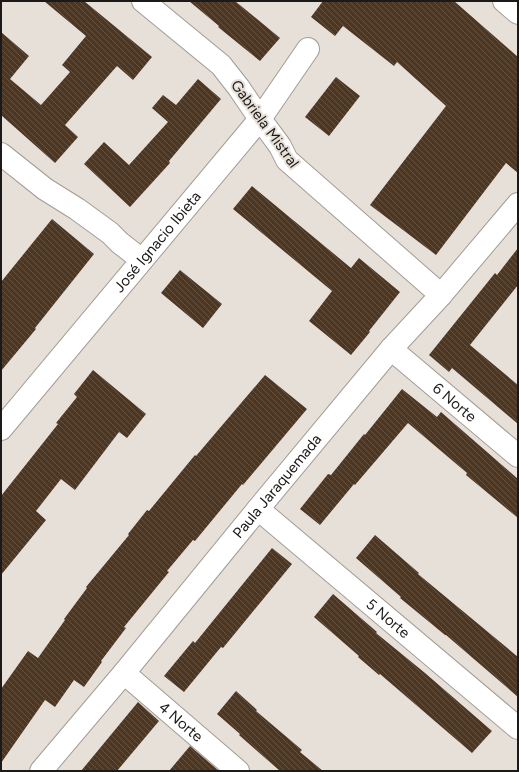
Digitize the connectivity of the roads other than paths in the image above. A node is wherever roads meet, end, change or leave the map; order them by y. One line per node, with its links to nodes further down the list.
1 (143, 1): 5 (street, Gabriela Mistral)
2 (504, 1): 3 (street)
3 (518, 13)
4 (308, 49): 5 (street, José Ignacio Ibieta)
5 (260, 119): 8 (street, José Ignacio Ibieta); 9 (street, Gabriela Mistral)
6 (1, 154): 8 (street)
7 (518, 204): 9 (street, Paula Jaraquemada)
8 (142, 260): 11 (street, José Ignacio Ibieta)
9 (440, 294): 10 (street, Paula Jaraquemada)
10 (391, 349): 12 (street, 6 Norte); 13 (street, Paula Jaraquemada)
11 (1, 429)
12 (518, 456)
13 (258, 509): 14 (street, Paula Jaraquemada); 15 (street, 5 Norte)
14 (124, 673): 16 (street, Paula Jaraquemada); 17 (street, 4 Norte)
15 (518, 728)
16 (41, 771)
17 (238, 771)

